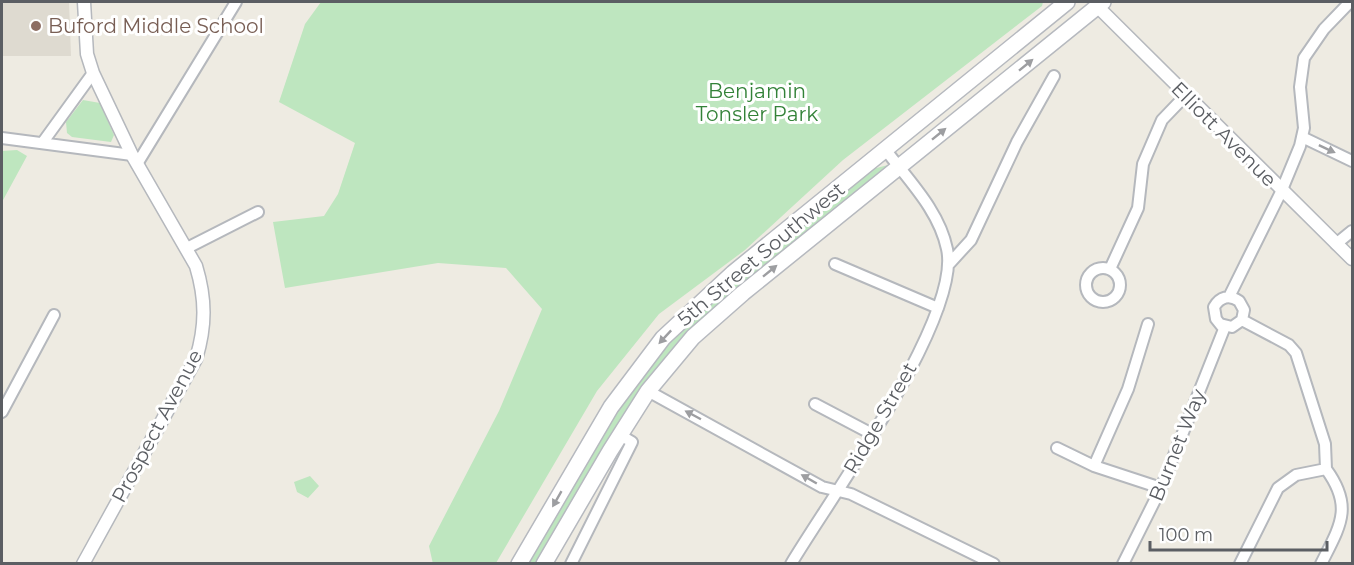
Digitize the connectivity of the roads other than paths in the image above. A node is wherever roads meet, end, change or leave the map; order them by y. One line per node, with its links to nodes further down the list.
1 (84, 2): 6 (street, Prospect Avenue)
2 (236, 2): 13 (street)
3 (1067, 2): 12 (main road, 5th Street Southwest)
4 (1350, 2): 9 (street)
5 (1097, 3): 8 (street, Elliott Avenue); 15 (main road, 5th Street Southwest, one-way to 5)
6 (93, 73): 11 (street); 13 (street, Prospect Avenue)
7 (1054, 76): 23 (street)
8 (1186, 95): 16 (street, Elliott Avenue); 24 (street)
9 (1302, 137): 14 (street, one-way to 14); 16 (street)
10 (2, 138): 11 (street)
11 (43, 142): 13 (street)
12 (885, 149): 15 (street, Ridge Street); 44 (main road, 5th Street Southwest, one-way to 44)
13 (134, 159): 20 (street, Prospect Avenue)
14 (1353, 161)
15 (898, 167): 23 (street, Ridge Street); 31 (main road, 5th Street Southwest, one-way to 15)
16 (1281, 192): 19 (street, Elliott Avenue); 25 (street)
17 (258, 212): 20 (street)
18 (1353, 231): 19 (street)
19 (1336, 244): 21 (street, Elliott Avenue)
20 (187, 248): 43 (street, Prospect Avenue)
21 (1353, 260)
22 (835, 264): 26 (street)
23 (949, 264): 26 (street, Ridge Street)
24 (1110, 269)
25 (1229, 297): 28 (street); 30 (street)
26 (938, 308): 34 (street, Ridge Street)
27 (54, 315): 33 (street)
28 (1242, 320): 30 (street); 38 (street)
29 (1148, 324): 37 (street)
30 (1220, 324): 39 (street, Burnet Way)
31 (648, 392): 35 (main road, 5th Street Southwest); 40 (street, one-way to 31)
32 (815, 404): 34 (street)
33 (2, 412)
34 (872, 434): 40 (street, Ridge Street)
35 (620, 435): 41 (main road, 5th Street Southwest); 42 (street)
36 (1058, 448): 37 (street)
37 (1094, 466): 39 (street)
38 (1326, 469): 50 (street); 51 (street)
39 (1161, 488): 49 (street, Burnet Way)
40 (837, 490): 47 (street, Ridge Street); 48 (street)
41 (564, 529): 42 (street); 45 (main road, 5th Street Southwest)
42 (582, 539): 46 (street)
43 (83, 564)
44 (519, 564)
45 (544, 564)
46 (571, 564)
47 (791, 564)
48 (994, 564)
49 (1123, 564)
50 (1240, 564)
51 (1321, 564)

